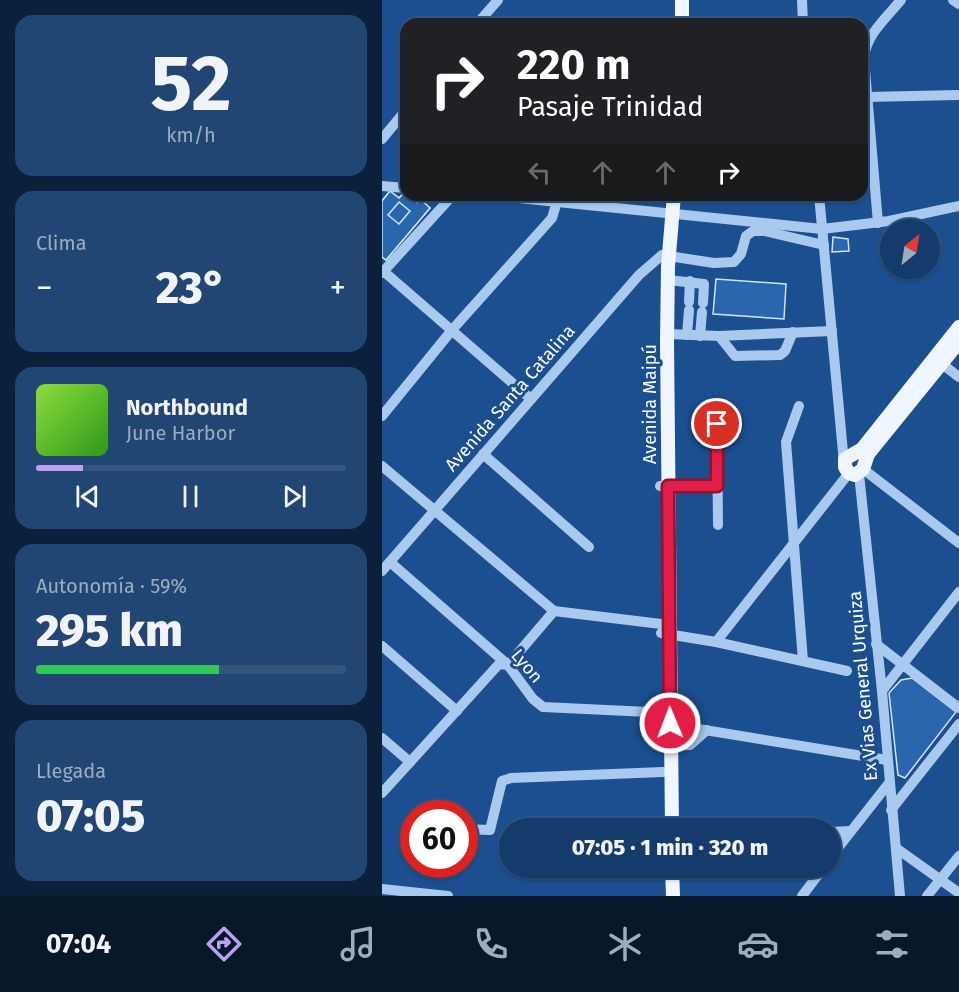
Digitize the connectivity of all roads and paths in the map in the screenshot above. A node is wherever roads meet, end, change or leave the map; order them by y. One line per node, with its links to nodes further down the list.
1 (498, 0): 8 (street)
2 (682, 0): 9 (main road)
3 (689, 0): 10 (main road)
4 (802, 0): 11 (street)
5 (901, 0): 12 (street)
6 (953, 0): 7 (street)
7 (958, 4)
8 (483, 18)
9 (682, 18)
10 (689, 18)
11 (803, 18)
12 (868, 43)
13 (958, 95): 14 (street)
14 (868, 97)
15 (868, 108): 30 (street)
16 (400, 117): 17 (street)
17 (382, 139)
18 (382, 186): 19 (street)
19 (400, 188)
20 (447, 201): 35 (street)
21 (558, 201): 39 (street)
22 (573, 201): 27 (street)
23 (668, 201): 27 (main road, Avenida Maipú)
24 (672, 201): 27 (main road, Avenida Maipú)
25 (820, 201): 31 (street, Ex Vias General Urquiza)
26 (956, 210): 28 (street)
27 (669, 215): 29 (street); 34 (main road, Avenida Maipú)
28 (917, 219)
29 (747, 222): 31 (street); 32 (street)
30 (878, 223): 31 (street)
31 (822, 229): 33 (street, Ex Vias General Urquiza)
32 (746, 236): 33 (street); 34 (street)
33 (824, 245): 40 (street, Ex Vias General Urquiza)
34 (666, 255): 36 (main road, Avenida Maipú); 49 (street, Avenida Santa Catalina); 56 (main road, Avenida Maipú)
35 (383, 271): 39 (street)
36 (668, 280): 37 (street); 42 (main road, Avenida Maipú)
37 (690, 281): 43 (street); 44 (street)
38 (958, 327): 47 (main road)
39 (452, 330): 49 (street); 51 (street)
40 (832, 331): 41 (street); 55 (street, Ex Vias General Urquiza)
41 (793, 332): 45 (street); 45 (street)
42 (667, 334): 43 (street); 56 (main road, Avenida Maipú)
43 (686, 335): 44 (street)
44 (700, 336): 45 (street)
45 (719, 336)
46 (958, 342): 47 (main road)
47 (938, 360): 48 (street); 55 (main road)
48 (958, 377)
49 (531, 399): 53 (street, Avenida Santa Catalina)
50 (799, 406): 60 (street)
51 (382, 416)
52 (717, 424): 57 (street)
53 (483, 454): 58 (street, Avenida Santa Catalina); 62 (street)
54 (382, 466): 58 (street)
55 (856, 466): 60 (street); 61 (street); 69 (street, Ex Vias General Urquiza)
56 (664, 486): 57 (street); 67 (main road, Avenida Maipú)
57 (717, 486): 59 (street)
58 (435, 511): 63 (street, Avenida Santa Catalina); 66 (street)
59 (718, 525)
60 (795, 541): 68 (street); 71 (street)
61 (958, 543)
62 (589, 547)
63 (390, 562): 64 (street, Avenida Santa Catalina); 73 (street, Lyon)
64 (382, 572)
65 (958, 592): 72 (street)
66 (554, 611): 67 (street); 73 (street)
67 (664, 630): 68 (street); 78 (main road, Avenida Maipú)
68 (715, 642): 71 (street)
69 (876, 644): 72 (street); 75 (street, Ex Vias General Urquiza)
70 (382, 646): 77 (street)
71 (803, 662): 74 (street)
72 (903, 664): 75 (street); 76 (street)
73 (508, 665): 77 (street); 78 (street, Lyon)
74 (847, 671)
75 (882, 691): 83 (street, Ex Vias General Urquiza)
76 (958, 708)
77 (457, 711): 84 (street)
78 (666, 718): 80 (street, Lyon); 82 (main road, Avenida Maipú)
79 (958, 724): 88 (street)
80 (707, 730): 82 (street); 83 (street, Lyon)
81 (382, 738): 84 (street)
82 (666, 746): 85 (main road, Avenida Maipú); 90 (main road, Avenida Maipú)
83 (887, 760): 86 (street, Ex Vias General Urquiza)
84 (410, 762): 87 (street)
85 (663, 772): 89 (main road, Avenida Maipú); 91 (street)
86 (889, 783): 88 (street, Ex Vias General Urquiza); 93 (street)
87 (382, 793)
88 (891, 810): 95 (street, Ex Vias General Urquiza)
89 (663, 818)
90 (671, 818)
91 (478, 830)
92 (841, 831): 93 (street)
93 (851, 831): 94 (street)
94 (841, 844)
95 (896, 848): 100 (street); 108 (street, Ex Vias General Urquiza)
96 (958, 856): 100 (street)
97 (663, 878): 105 (main road)
98 (673, 878): 106 (main road)
99 (816, 878): 107 (street)
100 (940, 881): 102 (street); 109 (street)
101 (382, 889): 103 (street)
102 (958, 893)
103 (442, 896): 104 (street)
104 (448, 896)
105 (664, 896)
106 (673, 896)
107 (802, 896)
108 (900, 896)
109 (927, 896)

